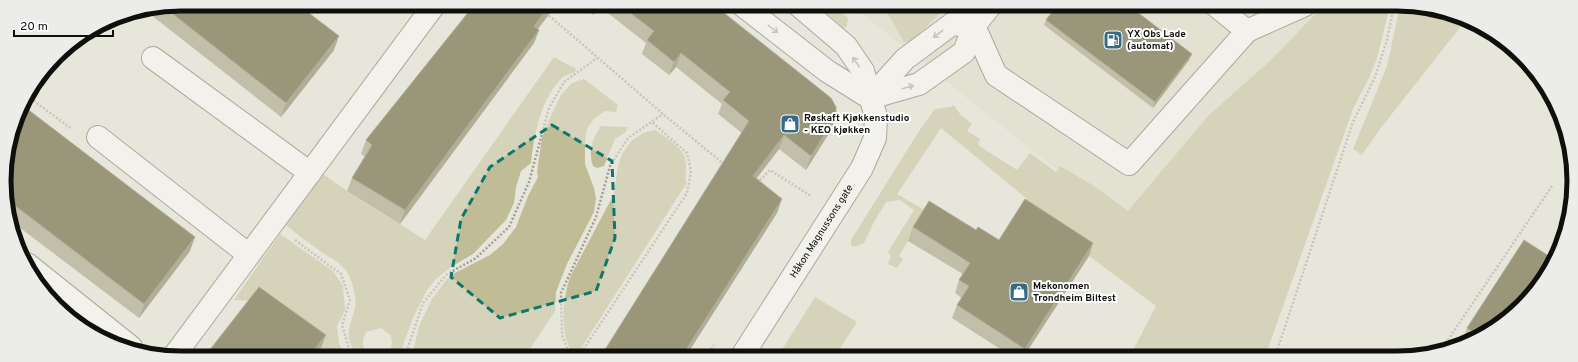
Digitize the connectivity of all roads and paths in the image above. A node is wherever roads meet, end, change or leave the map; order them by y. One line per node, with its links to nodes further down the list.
1 (430, 11): 20 (street)
2 (543, 11): 13 (path)
3 (750, 11): 14 (street, one-way to 14)
4 (805, 11): 14 (street, Håkon Magnussons gate, one-way to 4)
5 (964, 11): 10 (street)
6 (987, 11): 10 (street)
7 (1222, 11): 11 (street)
8 (1292, 11): 11 (street)
9 (1393, 11): 35 (path)
10 (974, 26): 11 (street); 14 (street, one-way to 14); 14 (street, one-way to 10)
11 (1247, 31)
12 (153, 58): 20 (street)
13 (597, 58): 16 (path); 31 (path)
14 (870, 98): 34 (street, Håkon Magnussons gate)
15 (32, 99): 18 (path)
16 (663, 114): 17 (path); 19 (path)
17 (652, 122): 32 (path); 33 (path)
18 (98, 137): 25 (street)
19 (728, 168)
20 (310, 173): 24 (street)
21 (1552, 186): 28 (path)
22 (752, 187): 23 (path)
23 (811, 196)
24 (272, 224): 25 (street); 30 (path)
25 (249, 255): 29 (street)
26 (39, 274): 27 (street)
27 (121, 340)
28 (1445, 344)
29 (178, 351)
30 (350, 351)
31 (407, 351)
32 (568, 351)
33 (582, 351)
34 (745, 351)
35 (1277, 351)

